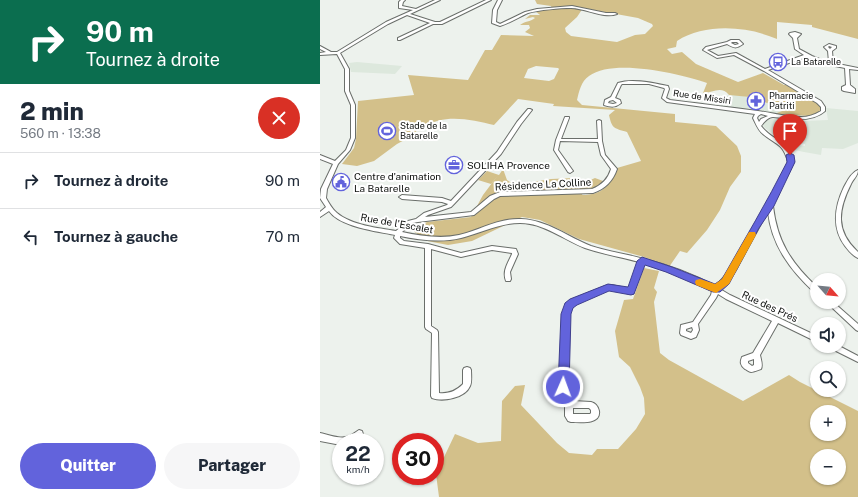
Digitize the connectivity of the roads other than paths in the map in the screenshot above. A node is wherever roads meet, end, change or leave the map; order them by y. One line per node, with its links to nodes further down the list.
1 (403, 0): 5 (street)
2 (438, 0): 5 (street)
3 (489, 0): 8 (street)
4 (500, 0): 7 (street)
5 (417, 10): 6 (street)
6 (406, 14): 8 (street); 15 (street)
7 (615, 14)
8 (432, 23): 10 (street)
9 (794, 38): 17 (street)
10 (399, 39)
11 (728, 44): 21 (street)
12 (320, 46): 14 (street)
13 (830, 51): 18 (street)
14 (330, 53): 15 (street); 16 (street)
15 (338, 53): 36 (street)
16 (320, 54)
17 (806, 56): 18 (street); 21 (street)
18 (832, 64): 19 (street)
19 (847, 68): 20 (street); 22 (street)
20 (858, 69)
21 (765, 70): 27 (street, Rue de Missiri)
22 (848, 86)
23 (613, 98): 25 (street, Rue de Missiri)
24 (530, 110): 41 (street)
25 (742, 111): 26 (street, Rue de Missiri); 29 (street, Rue de Missiri)
26 (762, 113): 27 (street, Rue de Missiri); 29 (street); 30 (street)
27 (774, 115): 30 (street)
28 (566, 118): 33 (street)
29 (755, 118): 30 (street, Rue de Missiri); 32 (street)
30 (765, 118): 32 (street)
31 (599, 121): 34 (street, Résidence La Colline)
32 (759, 126): 42 (street)
33 (558, 140): 34 (street); 37 (street)
34 (600, 141): 46 (street, Résidence La Colline)
35 (320, 157): 36 (street)
36 (336, 163): 40 (street)
37 (570, 171)
38 (858, 172): 49 (street)
39 (402, 197): 41 (street)
40 (324, 202): 43 (street); 44 (street, Rue de l'Escalet)
41 (452, 203): 46 (street)
42 (770, 206): 52 (street); 53 (street)
43 (320, 207)
44 (329, 208): 45 (street); 47 (street, Rue de l'Escalet)
45 (320, 214)
46 (418, 220): 47 (street)
47 (398, 232): 48 (street); 50 (street, Rue de l'Escalet)
48 (428, 246): 51 (street); 62 (street)
49 (858, 256)
50 (642, 261): 53 (street, Rue de l'Escalet); 63 (street)
51 (508, 279)
52 (810, 284)
53 (716, 289): 55 (street, Rue des Prés); 56 (street)
54 (837, 309): 57 (street)
55 (776, 320): 58 (street, Rue des Prés); 60 (street)
56 (694, 324)
57 (858, 328)
58 (810, 336)
59 (846, 353): 61 (street)
60 (756, 355)
61 (858, 359)
62 (466, 370)
63 (569, 404)
64 (320, 437): 65 (street)
65 (332, 440)

